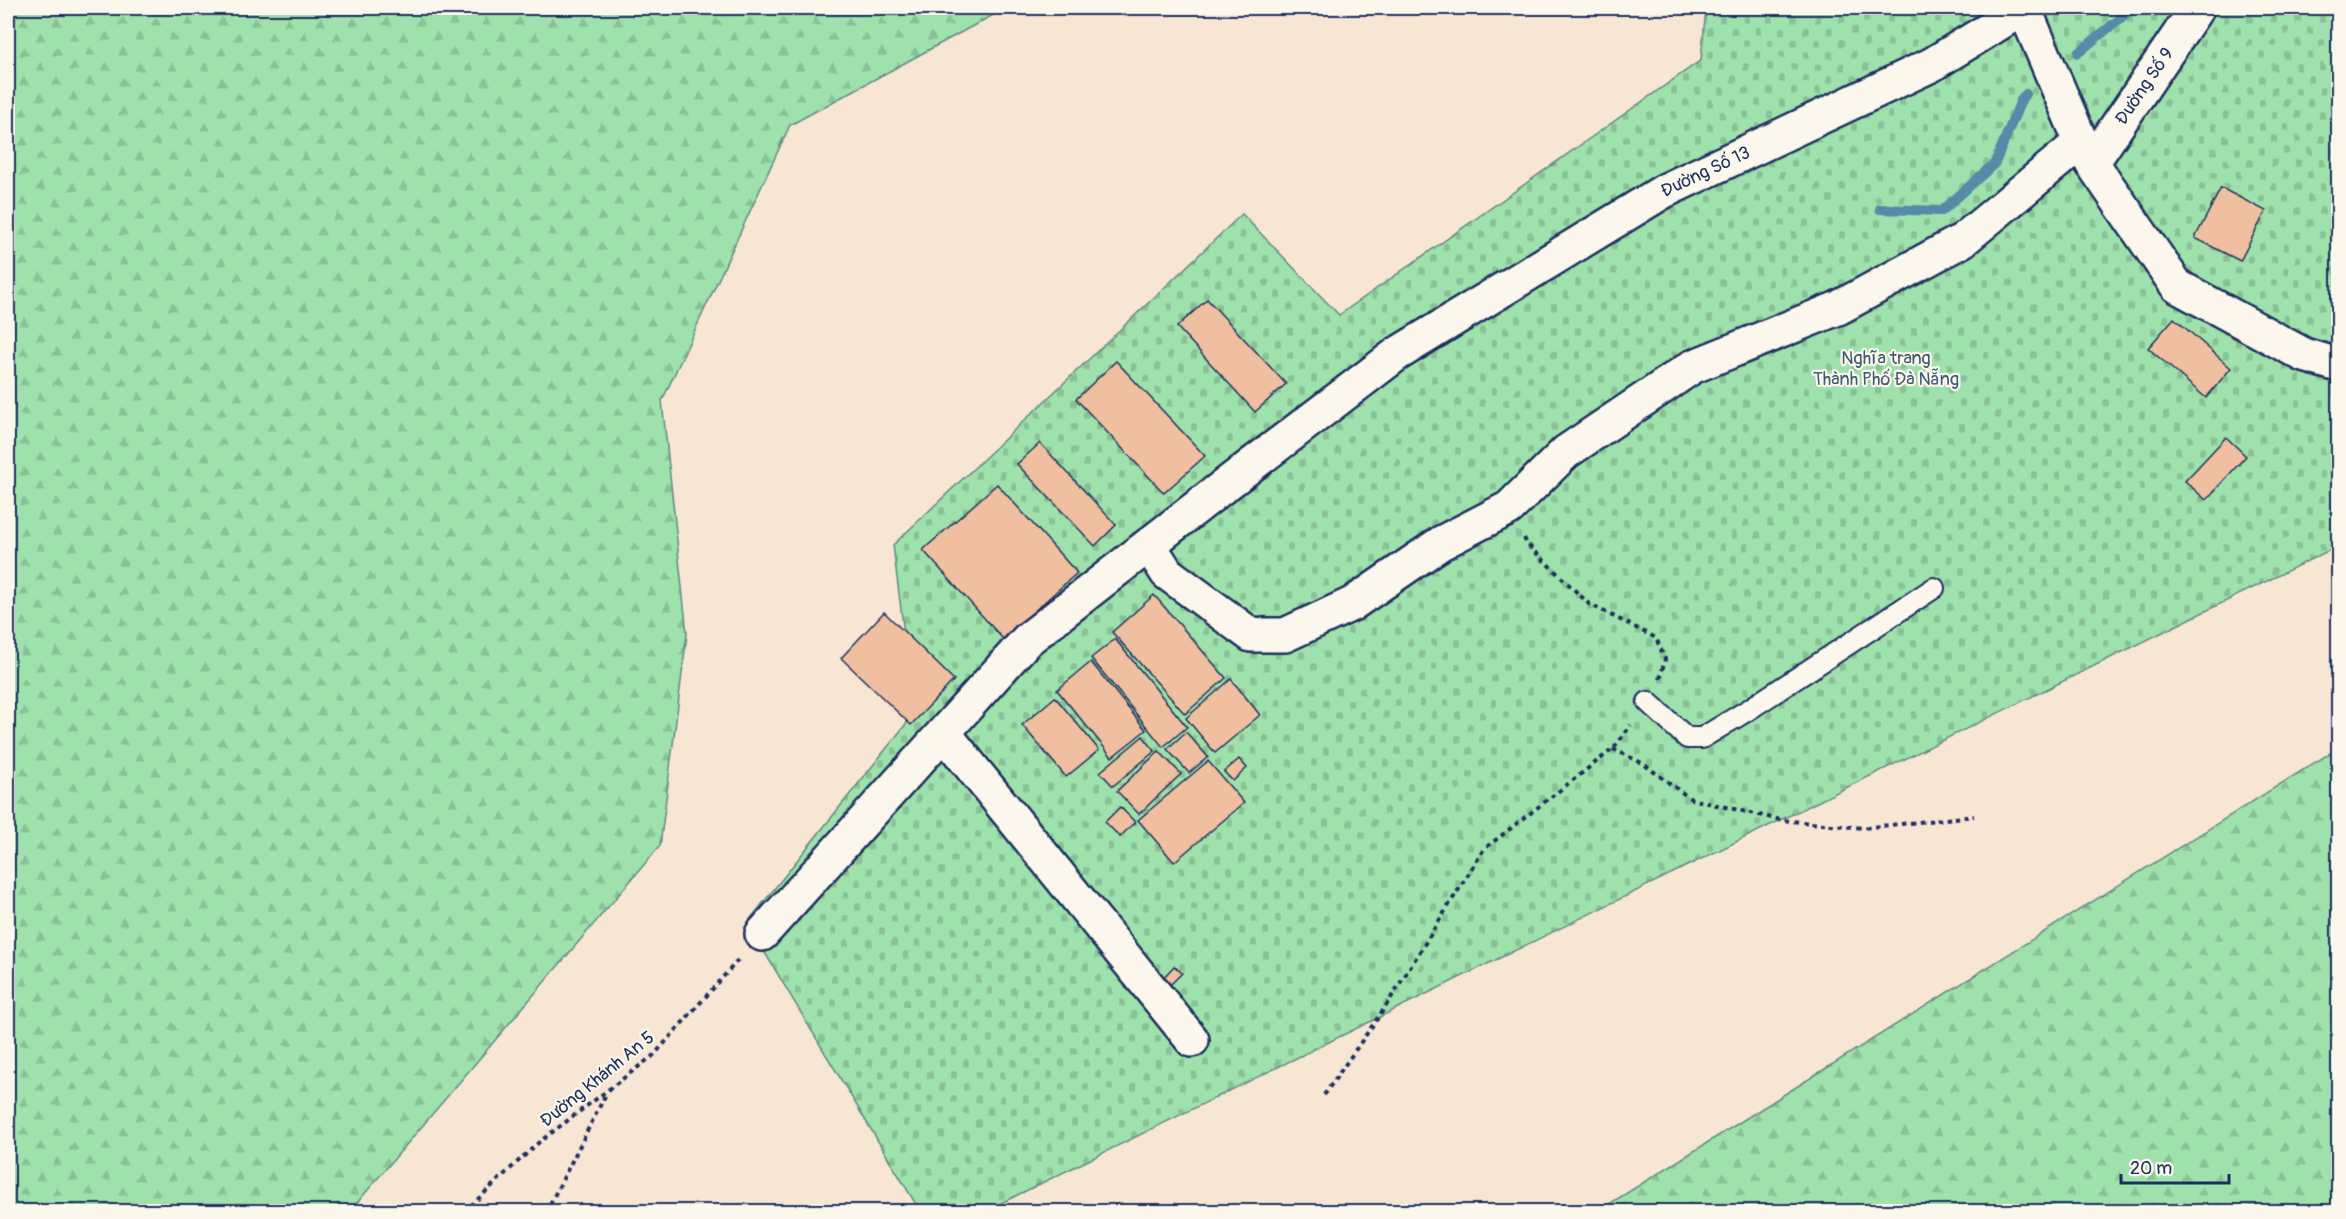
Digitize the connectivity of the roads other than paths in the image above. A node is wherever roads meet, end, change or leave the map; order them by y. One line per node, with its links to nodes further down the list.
1 (2024, 8): 3 (street); 5 (street, Đường Số 13)
2 (2197, 8): 3 (street, Đường Số 9)
3 (2086, 153): 4 (street); 5 (street, Đường Số 9)
4 (2338, 365)
5 (1149, 545): 8 (street, Đường Số 13)
6 (1934, 588): 7 (lane)
7 (1648, 702)
8 (944, 733): 9 (street, Đường Số 13); 10 (street)
9 (762, 934)
10 (1192, 1040)

